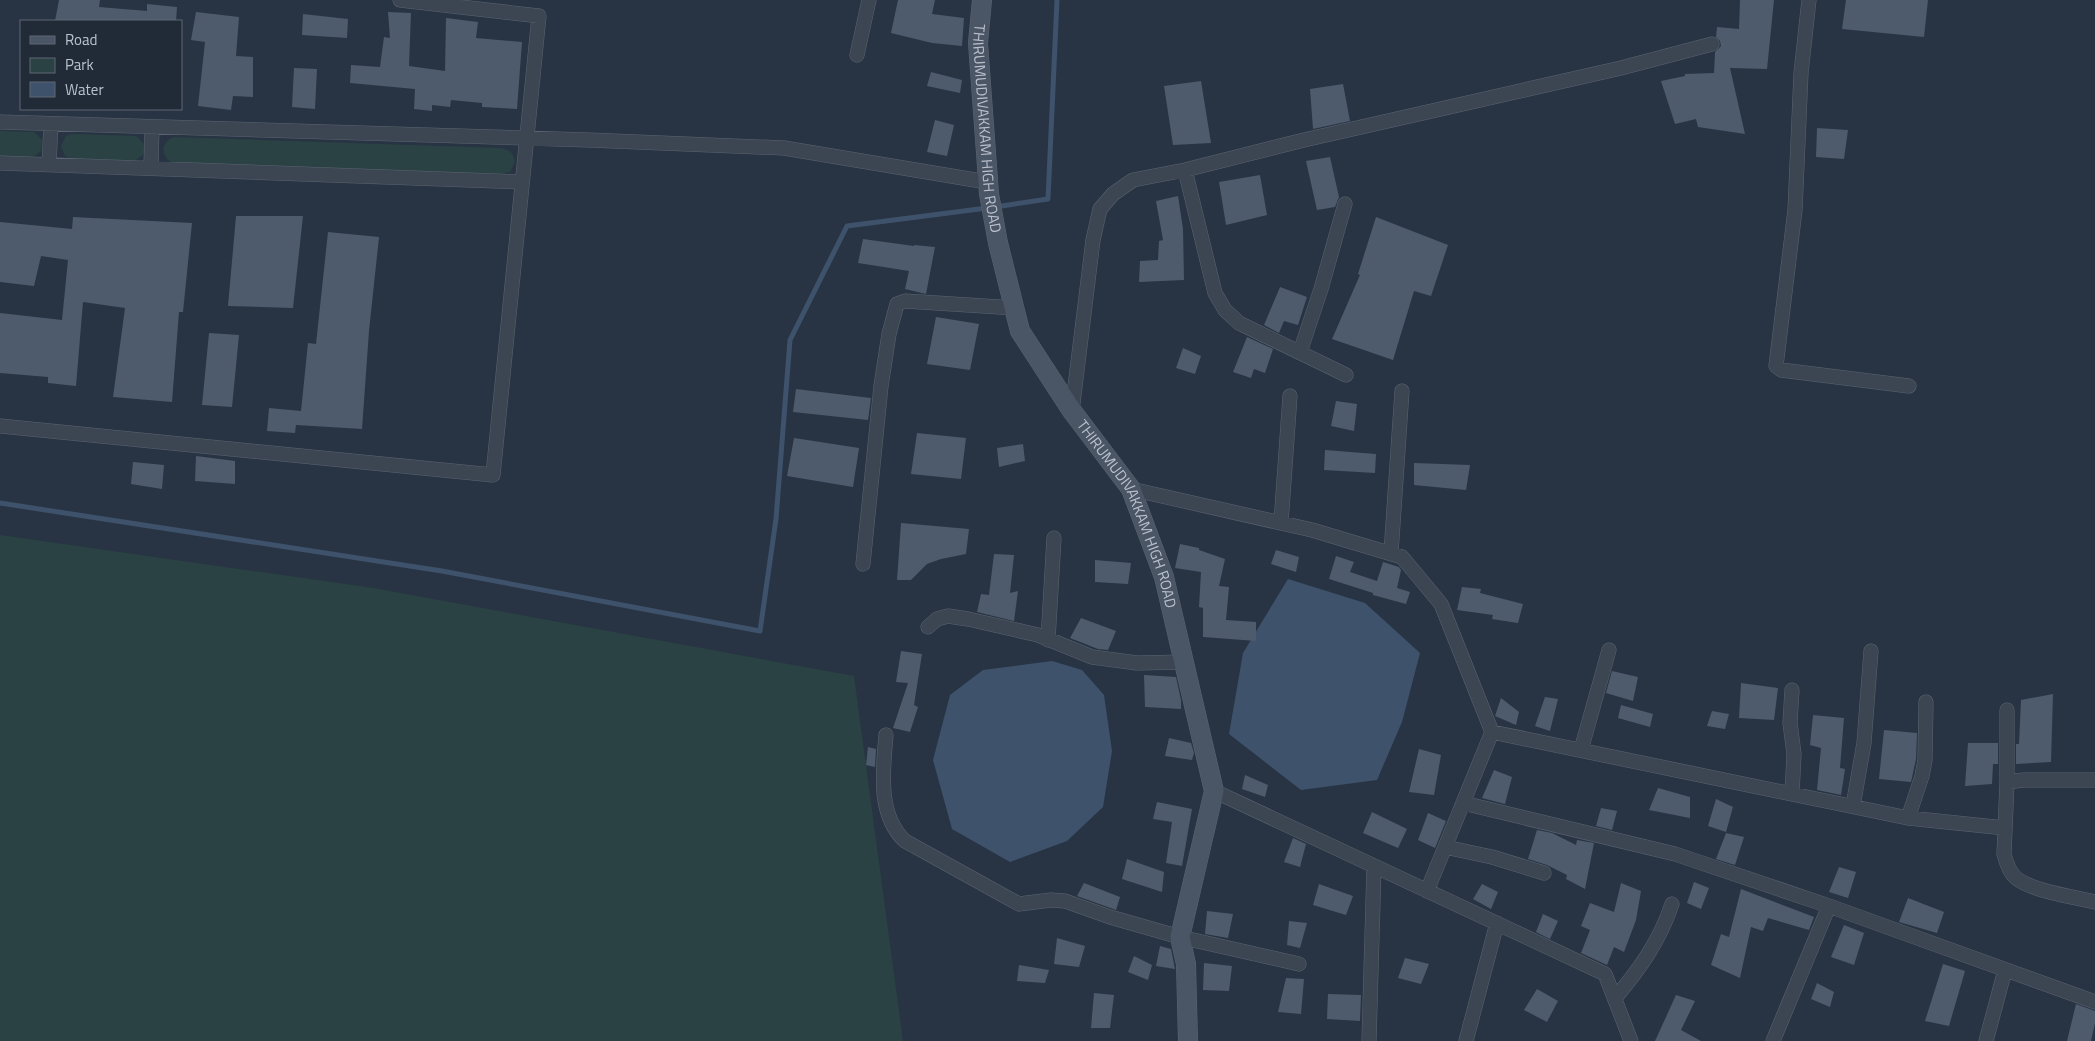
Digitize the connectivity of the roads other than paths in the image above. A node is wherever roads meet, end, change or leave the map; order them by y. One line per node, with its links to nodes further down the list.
1 (400, 0): 10 (street)
2 (869, 0): 6 (street)
3 (982, 0): 16 (street, THIRUMUDIVAKKAM HIGH ROAD)
4 (1809, 0): 21 (street)
5 (1712, 44): 14 (street)
6 (858, 55)
7 (0, 122): 8 (street)
8 (51, 124): 9 (street); 12 (street)
9 (152, 127): 10 (street); 13 (street)
10 (527, 139): 15 (street); 16 (street)
11 (0, 163): 12 (street)
12 (48, 164): 13 (street)
13 (151, 167): 15 (street)
14 (1185, 170): 19 (street); 24 (street)
15 (522, 182): 25 (street)
16 (988, 188): 18 (street, THIRUMUDIVAKKAM HIGH ROAD)
17 (1345, 204): 19 (street)
18 (1015, 308): 24 (street, THIRUMUDIVAKKAM HIGH ROAD); 30 (street)
19 (1300, 352): 20 (street)
20 (1346, 374)
21 (1909, 386)
22 (1402, 392): 29 (street)
23 (1290, 396): 27 (street)
24 (1072, 411): 26 (street, THIRUMUDIVAKKAM HIGH ROAD)
25 (0, 426)
26 (1132, 489): 27 (street); 35 (street, THIRUMUDIVAKKAM HIGH ROAD)
27 (1281, 523): 29 (street)
28 (1054, 538): 32 (street)
29 (1391, 553): 39 (street)
30 (863, 564)
31 (928, 627): 32 (street)
32 (1048, 640): 35 (street)
33 (1609, 650): 41 (street)
34 (1871, 651): 47 (street)
35 (1184, 662): 44 (street, THIRUMUDIVAKKAM HIGH ROAD)
36 (1792, 690): 45 (street)
37 (1926, 702): 48 (street)
38 (2007, 710): 43 (street)
39 (1492, 732): 41 (street); 46 (street)
40 (886, 735): 58 (street)
41 (1582, 750): 45 (street)
42 (2095, 780): 43 (street)
43 (2007, 782): 49 (street)
44 (1214, 791): 51 (street); 58 (street, THIRUMUDIVAKKAM HIGH ROAD)
45 (1792, 794): 47 (street)
46 (1463, 803): 50 (street); 56 (street)
47 (1853, 806): 48 (street)
48 (1908, 818): 49 (street)
49 (2005, 828): 54 (street)
50 (1445, 847): 52 (street); 53 (street)
51 (1374, 866): 53 (street); 64 (street)
52 (1544, 873)
53 (1427, 891): 57 (street)
54 (2095, 902)
55 (1672, 904): 61 (street)
56 (1829, 906): 60 (street); 67 (street)
57 (1497, 923): 61 (street); 65 (street)
58 (1180, 937): 59 (street); 63 (street, THIRUMUDIVAKKAM HIGH ROAD)
59 (1299, 964)
60 (2005, 970): 62 (street); 68 (street)
61 (1615, 998): 66 (street)
62 (2095, 1002)
63 (1188, 1041)
64 (1369, 1041)
65 (1466, 1041)
66 (1631, 1041)
67 (1773, 1041)
68 (1986, 1041)

